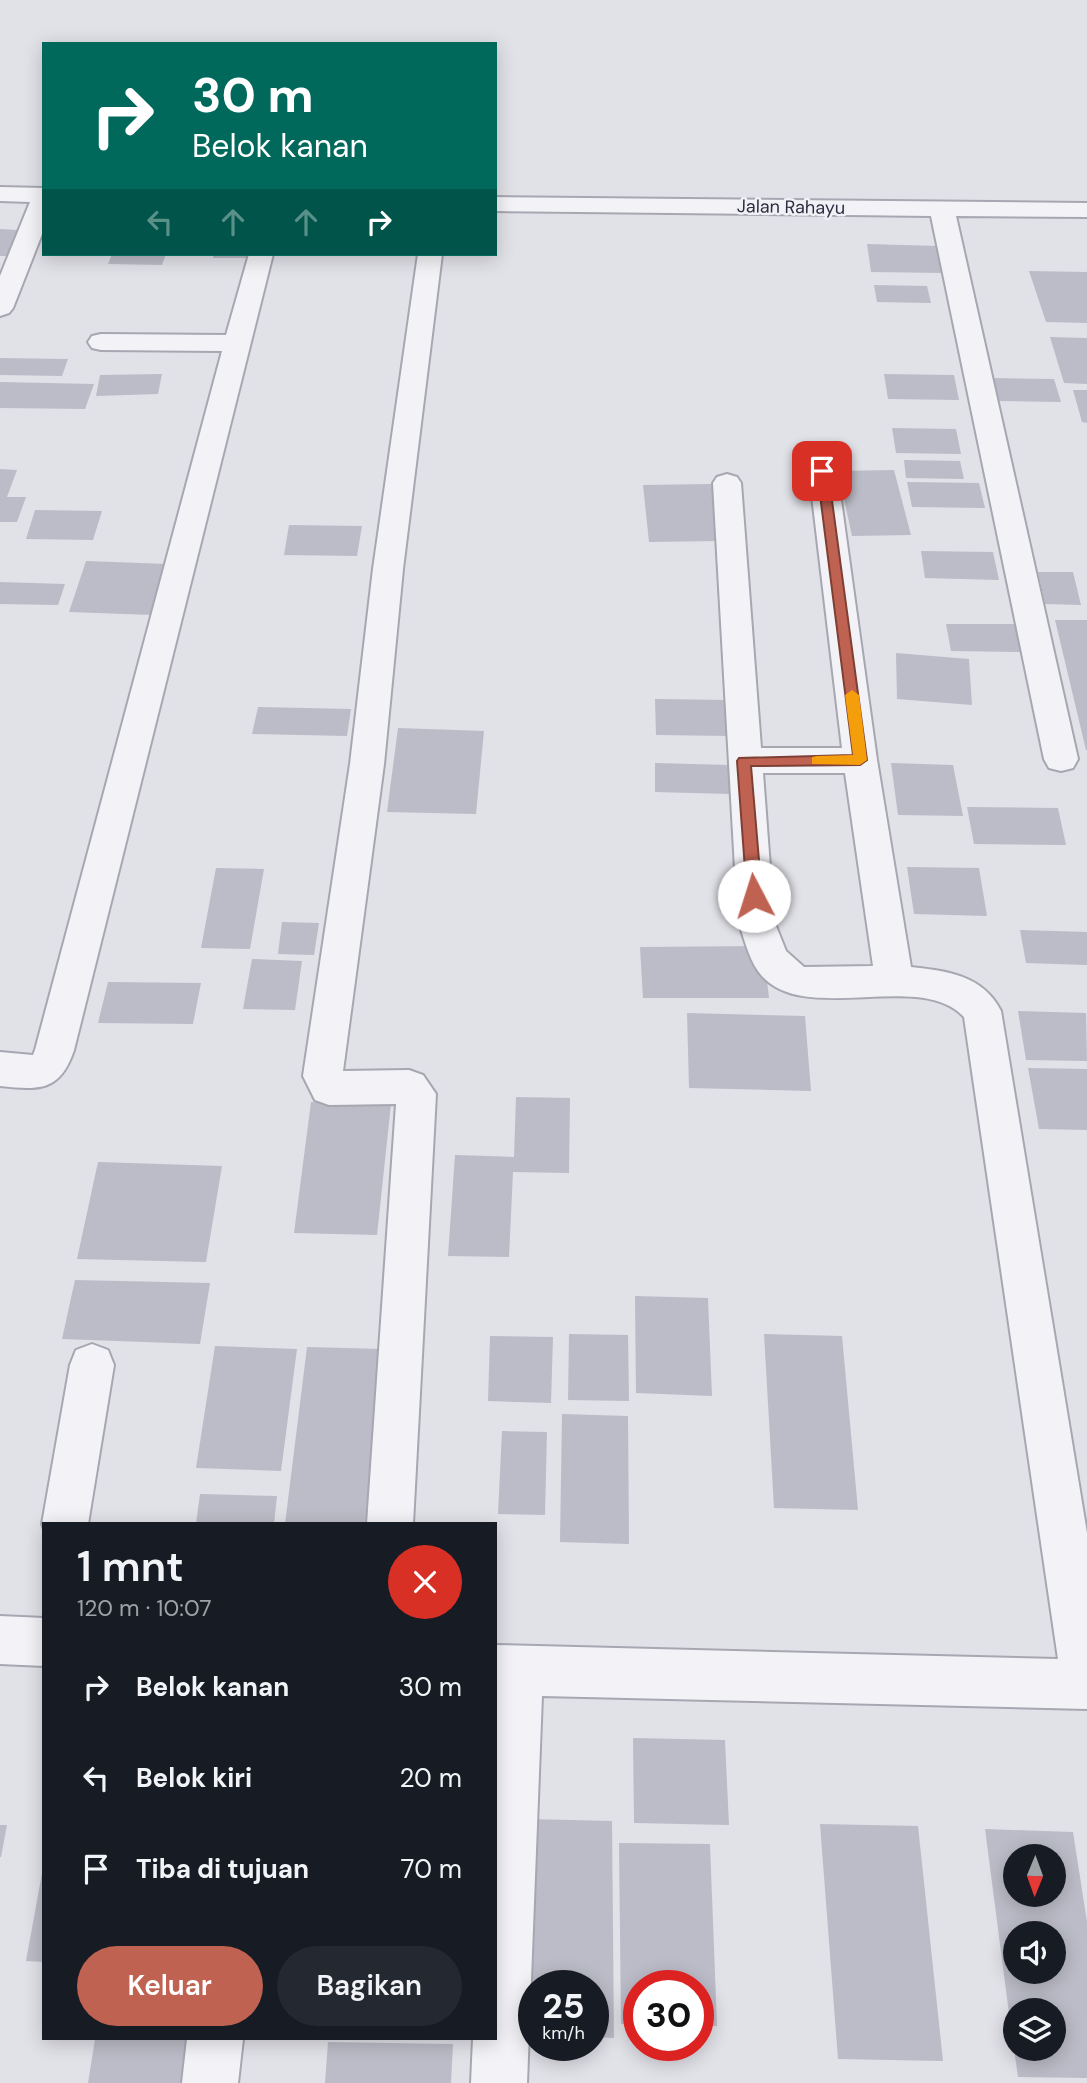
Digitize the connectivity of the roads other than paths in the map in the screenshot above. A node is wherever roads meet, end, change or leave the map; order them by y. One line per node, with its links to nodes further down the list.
1 (0, 194): 2 (street)
2 (42, 196)
3 (42, 201): 9 (street)
4 (497, 204): 5 (street, Jalan Rahayu)
5 (942, 209): 6 (street, Jalan Rahayu); 14 (street)
6 (1087, 210)
7 (260, 256): 11 (street)
8 (430, 256): 21 (street)
9 (0, 307)
10 (101, 342): 11 (street)
11 (237, 343): 18 (street)
12 (822, 471): 15 (street)
13 (727, 483): 16 (street)
14 (1061, 759)
15 (860, 760): 16 (street); 17 (street)
16 (744, 761): 17 (street)
17 (894, 981): 25 (street)
18 (0, 1069)
19 (93, 1365): 20 (street)
20 (65, 1522)
21 (390, 1522)
22 (0, 1640): 23 (street)
23 (42, 1642)
24 (506, 1670): 25 (street); 28 (street)
25 (1087, 1684)
26 (215, 2040): 27 (street)
27 (209, 2083)
28 (499, 2083)

